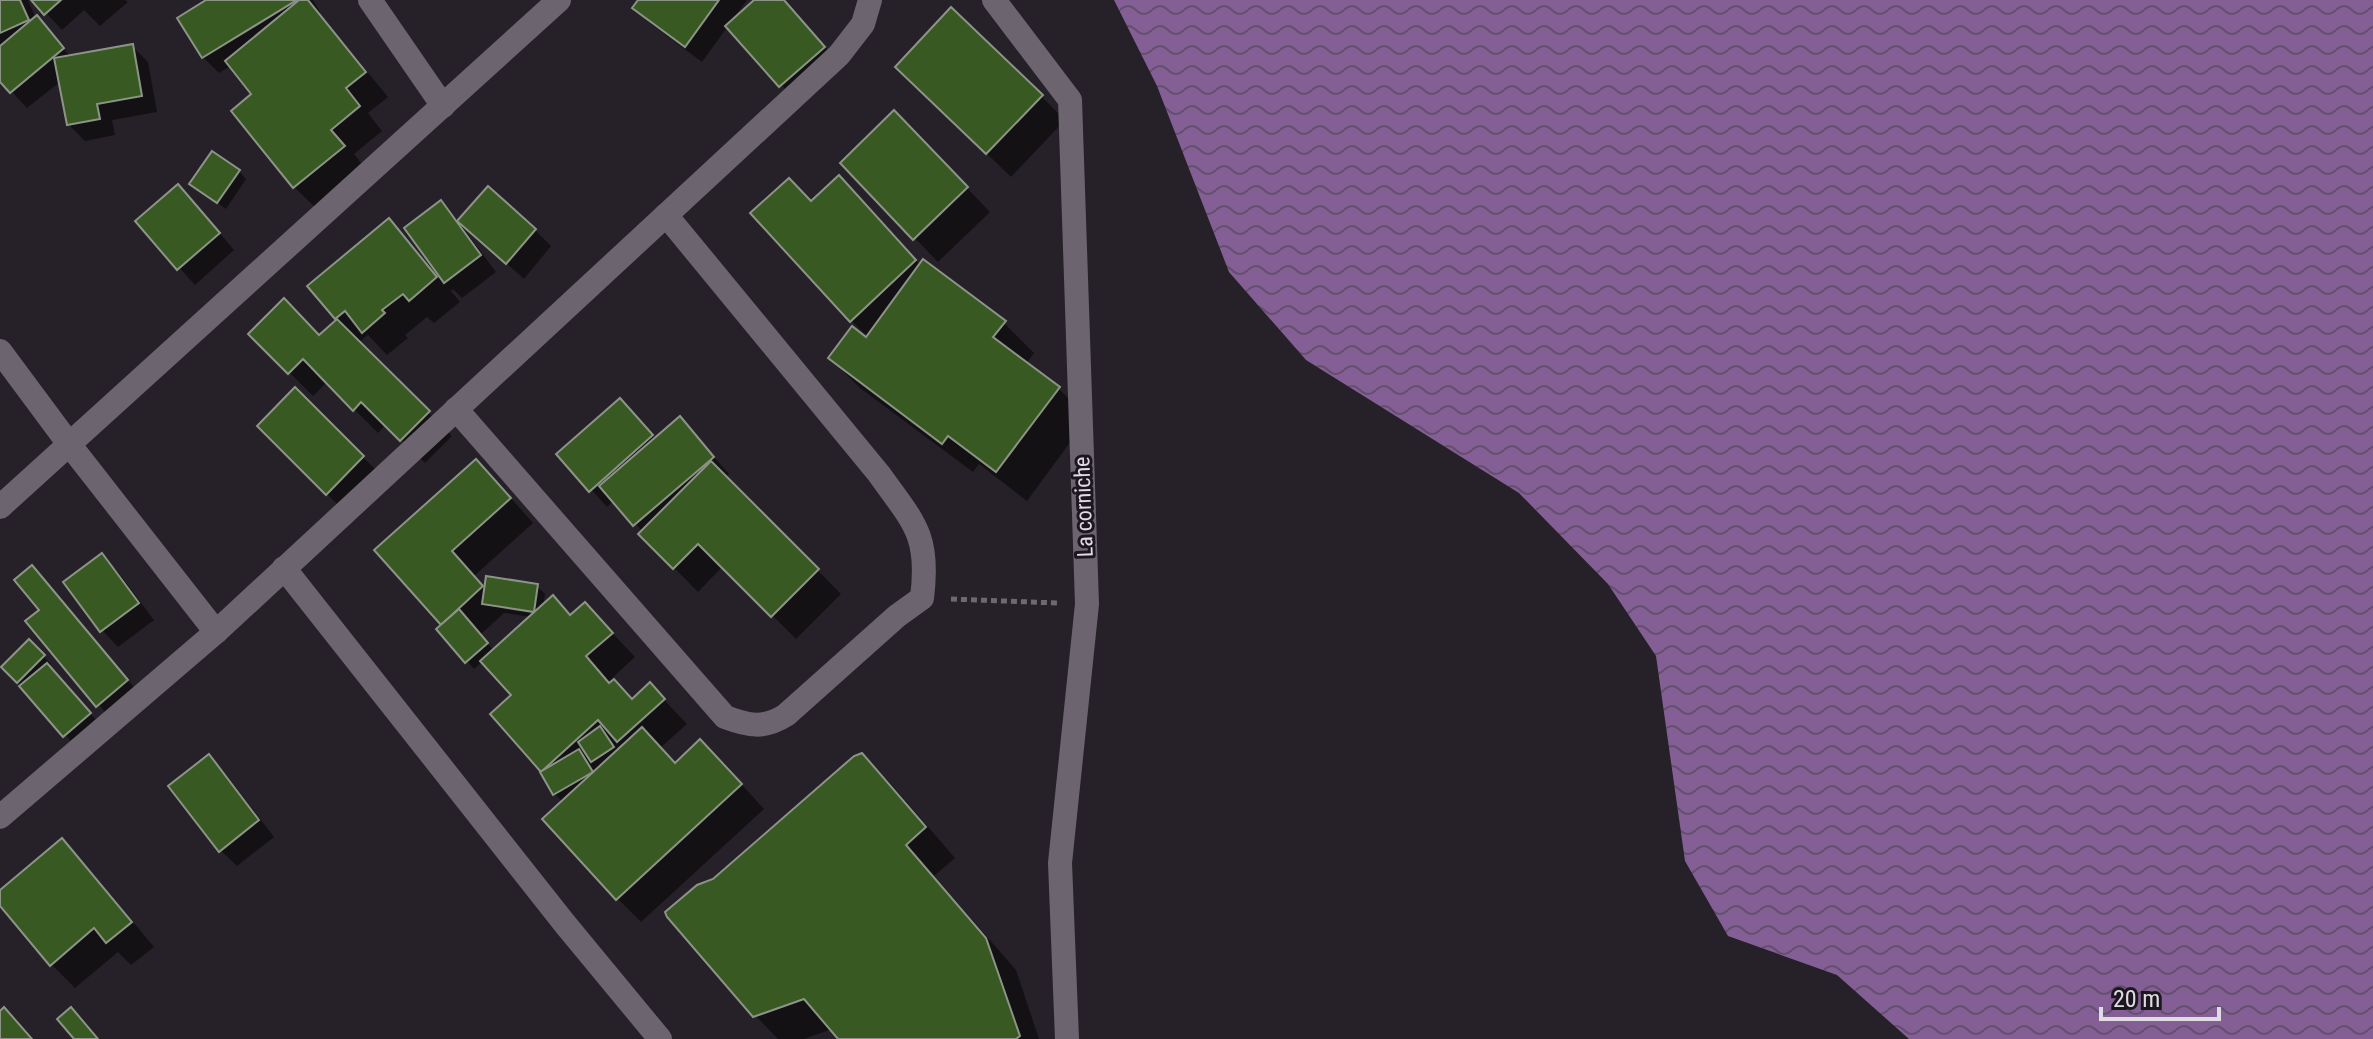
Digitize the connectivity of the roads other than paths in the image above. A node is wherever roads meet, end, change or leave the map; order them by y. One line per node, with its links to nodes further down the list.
1 (370, 0): 5 (street)
2 (559, 0): 5 (street)
3 (870, 0): 6 (street)
4 (994, 0): 15 (street, La corniche)
5 (443, 106): 9 (street)
6 (666, 215): 8 (street); 8 (street)
7 (0, 351): 9 (street)
8 (456, 409): 11 (street)
9 (69, 444): 10 (street); 12 (street)
10 (0, 507)
11 (284, 568): 12 (street); 14 (street)
12 (216, 632): 13 (street)
13 (0, 817)
14 (660, 1039)
15 (1067, 1039)

